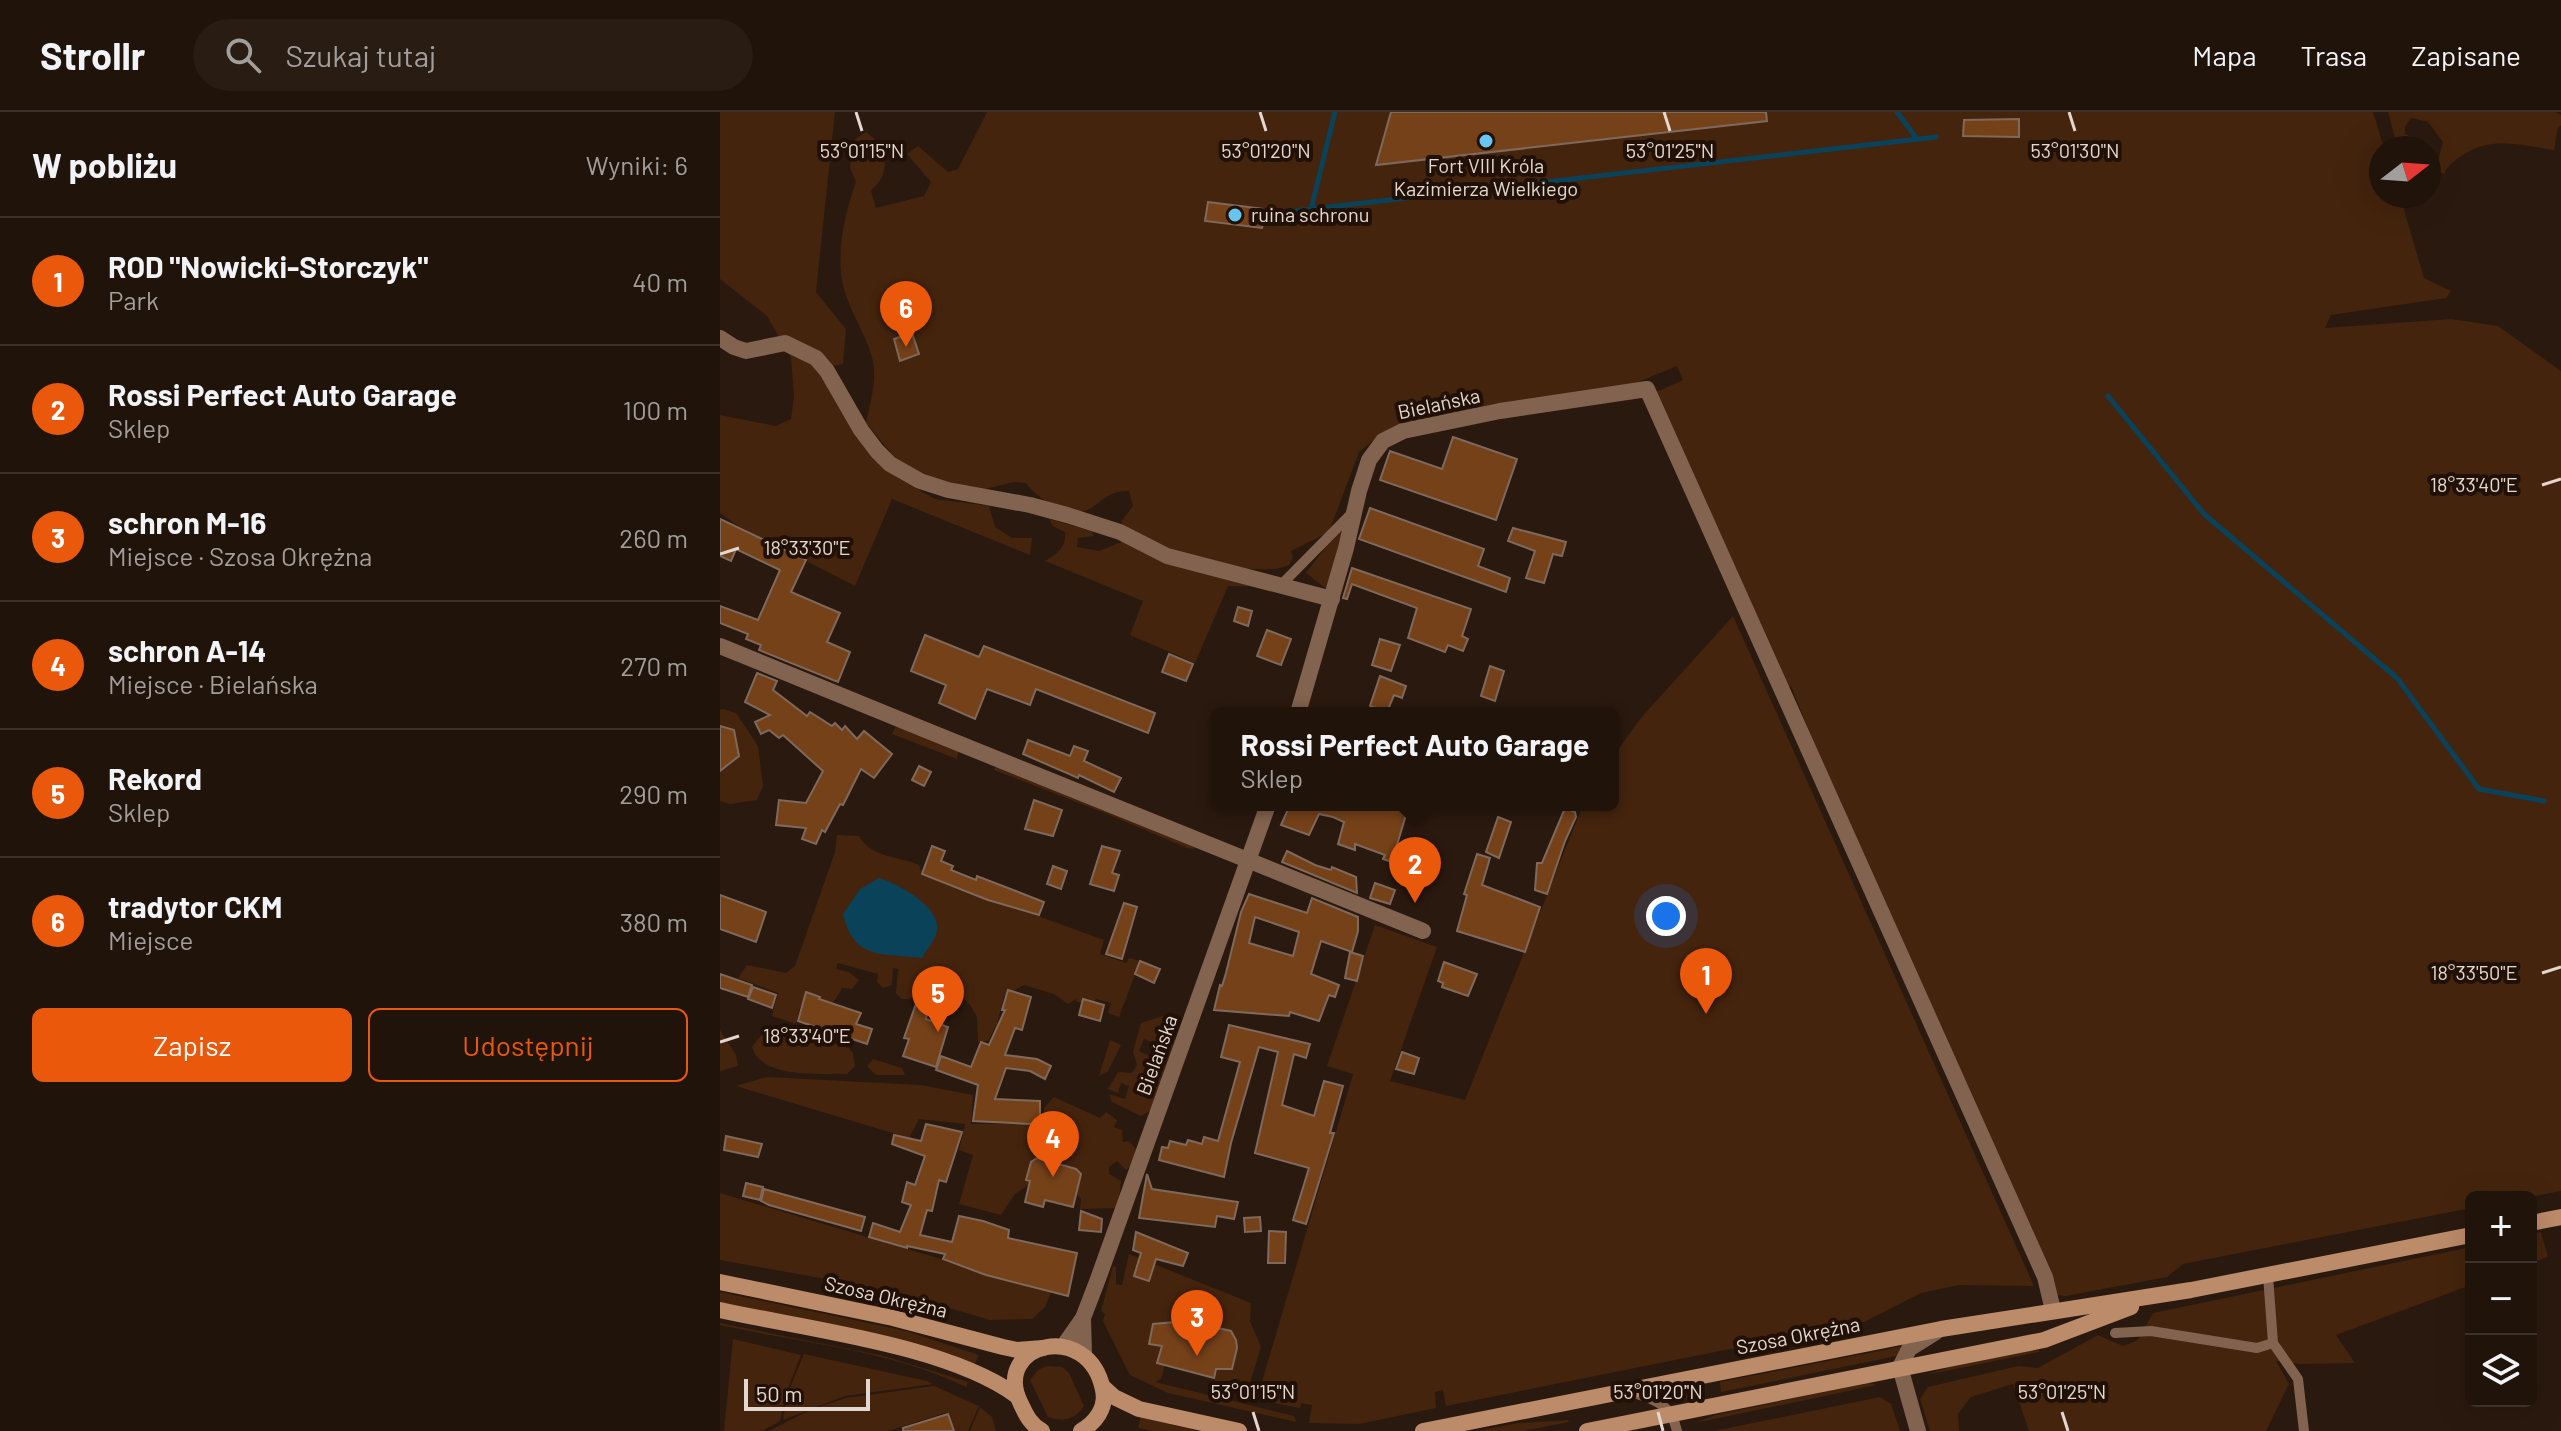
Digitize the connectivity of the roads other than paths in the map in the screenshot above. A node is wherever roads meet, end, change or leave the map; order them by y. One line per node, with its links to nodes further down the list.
1 (720, 338): 3 (street)
2 (1354, 510): 3 (lane); 4 (street, Bielańska); 17 (street, Bielańska)
3 (1281, 585): 4 (street)
4 (1332, 599): 6 (street, Bielańska)
5 (720, 646): 8 (street)
6 (1300, 707)
7 (1266, 811): 8 (street, Bielańska)
8 (1249, 862): 9 (street); 18 (street, Bielańska)
9 (1423, 931)
10 (2561, 1217): 11 (street)
11 (2537, 1222)
12 (2465, 1236): 13 (street, Szosa Okrężna)
13 (2268, 1276): 15 (street, Szosa Okrężna); 21 (lane)
14 (720, 1282): 23 (street, Szosa Okrężna)
15 (2183, 1292): 17 (street, Szosa Okrężna); 25 (street, Szosa Okrężna)
16 (720, 1310): 28 (street)
17 (2053, 1310): 19 (street, Szosa Okrężna)
18 (1083, 1318): 22 (street, Bielańska); 24 (street, Bielańska)
19 (1941, 1329): 25 (street); 27 (street, Szosa Okrężna)
20 (2115, 1333): 21 (lane)
21 (2273, 1343): 38 (lane)
22 (1064, 1345): 23 (street, Szosa Okrężna); 24 (street)
23 (1043, 1348): 28 (street)
24 (1084, 1354): 26 (street)
25 (1900, 1367): 29 (street, Szosa Okrężna); 37 (street)
26 (1100, 1382): 31 (street); 33 (street)
27 (1626, 1390): 29 (lane); 34 (street, Szosa Okrężna)
28 (1017, 1396): 30 (street)
29 (1673, 1414): 35 (street, Szosa Okrężna); 36 (lane)
30 (1029, 1424): 32 (street)
31 (1090, 1430)
32 (1042, 1431)
33 (1239, 1431)
34 (1423, 1431)
35 (1587, 1431)
36 (1677, 1431)
37 (1918, 1431)
38 (2304, 1431)

